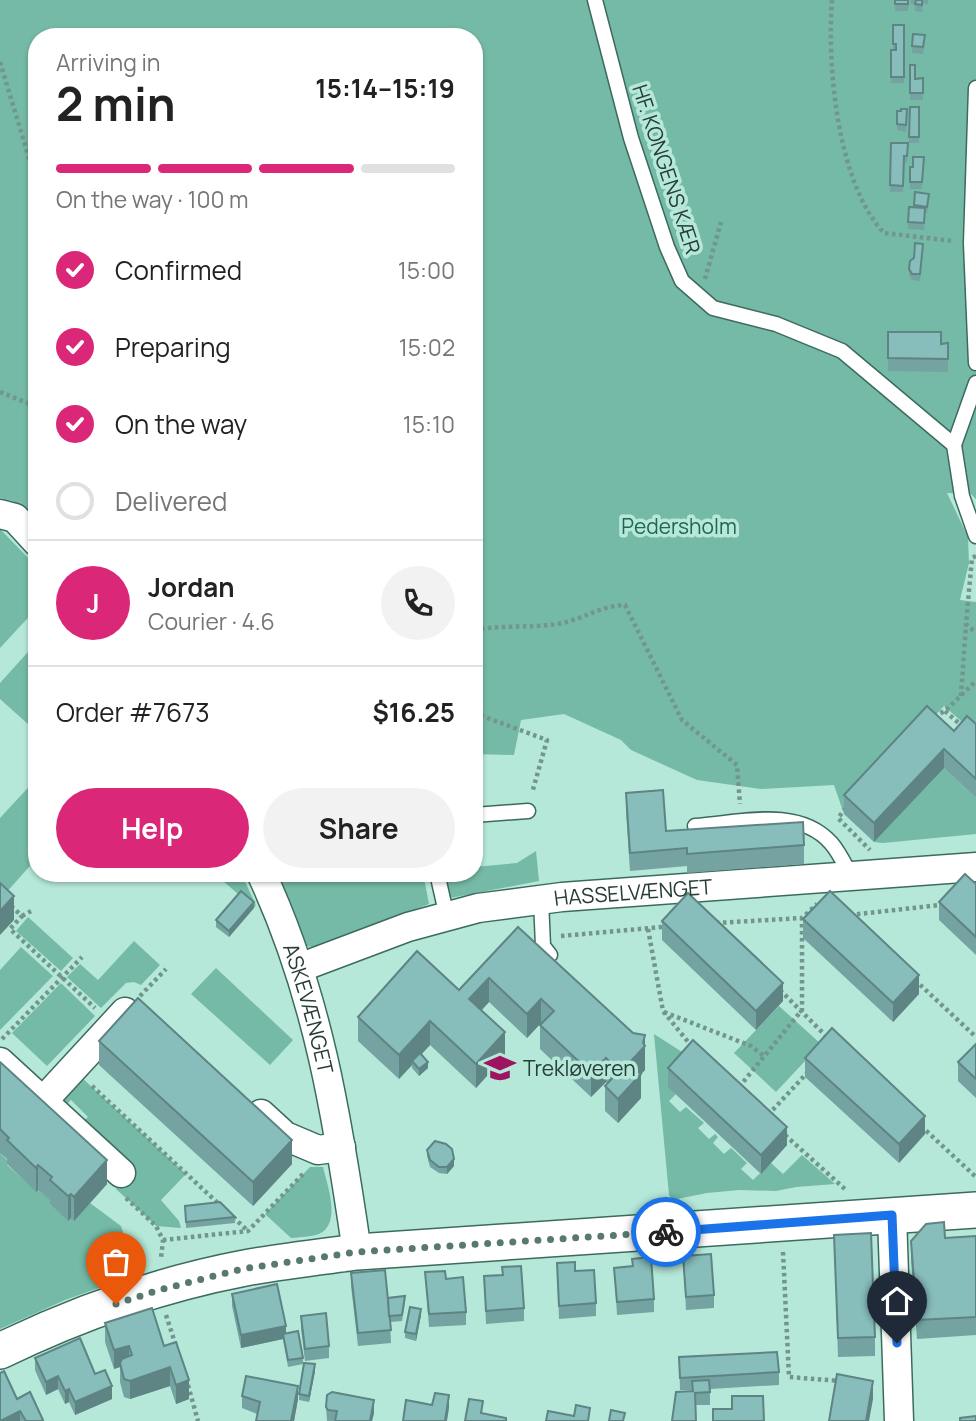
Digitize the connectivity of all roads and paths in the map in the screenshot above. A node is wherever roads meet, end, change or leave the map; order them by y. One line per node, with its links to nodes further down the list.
1 (595, 0): 8 (lane, HF. KONGENS KÆR)
2 (832, 0): 7 (path)
3 (0, 62): 5 (path)
4 (976, 88): 7 (lane)
5 (28, 155)
6 (721, 222): 8 (path)
7 (971, 243): 9 (lane)
8 (700, 297): 13 (lane, HF. KONGENS KÆR)
9 (976, 363)
10 (976, 383): 13 (lane)
11 (0, 392): 12 (path)
12 (28, 403)
13 (954, 445): 16 (lane)
14 (0, 514): 15 (street)
15 (28, 532)
16 (976, 536)
17 (976, 556): 18 (path)
18 (966, 624): 20 (path); 22 (path)
19 (483, 629): 30 (path)
20 (976, 633)
21 (976, 681): 22 (path)
22 (961, 698): 23 (path)
23 (945, 711): 25 (path); 26 (path)
24 (483, 716): 28 (path)
25 (927, 720)
26 (966, 730)
27 (847, 808): 34 (path)
28 (528, 811): 29 (lane)
29 (483, 814)
30 (742, 822): 31 (lane); 35 (lane)
31 (695, 826)
32 (976, 867): 33 (street, HASSELVÆNGET)
33 (947, 869): 34 (street, HASSELVÆNGET); 46 (path)
34 (893, 873): 35 (street, HASSELVÆNGET)
35 (851, 876): 36 (street, HASSELVÆNGET)
36 (812, 879): 39 (street, HASSELVÆNGET); 45 (path)
37 (265, 882): 52 (street, ASKEVÆNGET)
38 (440, 882): 44 (lane)
39 (677, 889): 40 (street, HASSELVÆNGET); 47 (path)
40 (546, 899): 44 (street, HASSELVÆNGET); 47 (path); 49 (lane)
41 (8, 902): 43 (path)
42 (31, 911): 43 (path)
43 (22, 916): 54 (path)
44 (447, 917): 52 (street, HASSELVÆNGET)
45 (802, 918): 48 (path); 57 (path)
46 (855, 925)
47 (648, 929): 58 (path)
48 (717, 932)
49 (550, 955)
50 (82, 957): 54 (path)
51 (166, 968): 56 (path)
52 (299, 968): 74 (street, ASKEVÆNGET)
53 (906, 971): 60 (path)
54 (62, 977): 59 (path); 61 (path)
55 (774, 984): 57 (path)
56 (145, 1010): 59 (street)
57 (802, 1010): 62 (path); 64 (path)
58 (663, 1011): 63 (path); 64 (path)
59 (113, 1025): 66 (street)
60 (976, 1037)
61 (0, 1041)
62 (834, 1044)
63 (695, 1050)
64 (764, 1056): 68 (path)
65 (0, 1062): 70 (street)
66 (73, 1069): 70 (street); 80 (path)
67 (808, 1071): 71 (path)
68 (736, 1090)
69 (245, 1100): 74 (street)
70 (43, 1101): 75 (street)
71 (765, 1117)
72 (915, 1120): 76 (path)
73 (775, 1126): 78 (path)
74 (330, 1149): 80 (path); 82 (street, ASKEVÆNGET)
75 (121, 1173): 81 (path)
76 (976, 1177)
77 (976, 1210): 78 (street)
78 (884, 1216): 79 (street); 89 (street)
79 (782, 1223): 82 (street); 86 (path)
80 (248, 1231): 81 (path)
81 (163, 1240): 83 (path)
82 (357, 1252): 83 (street)
83 (159, 1290): 84 (street); 85 (path)
84 (0, 1351)
85 (179, 1356)
86 (844, 1381)
87 (187, 1382): 88 (path)
88 (198, 1421)
89 (899, 1421)

